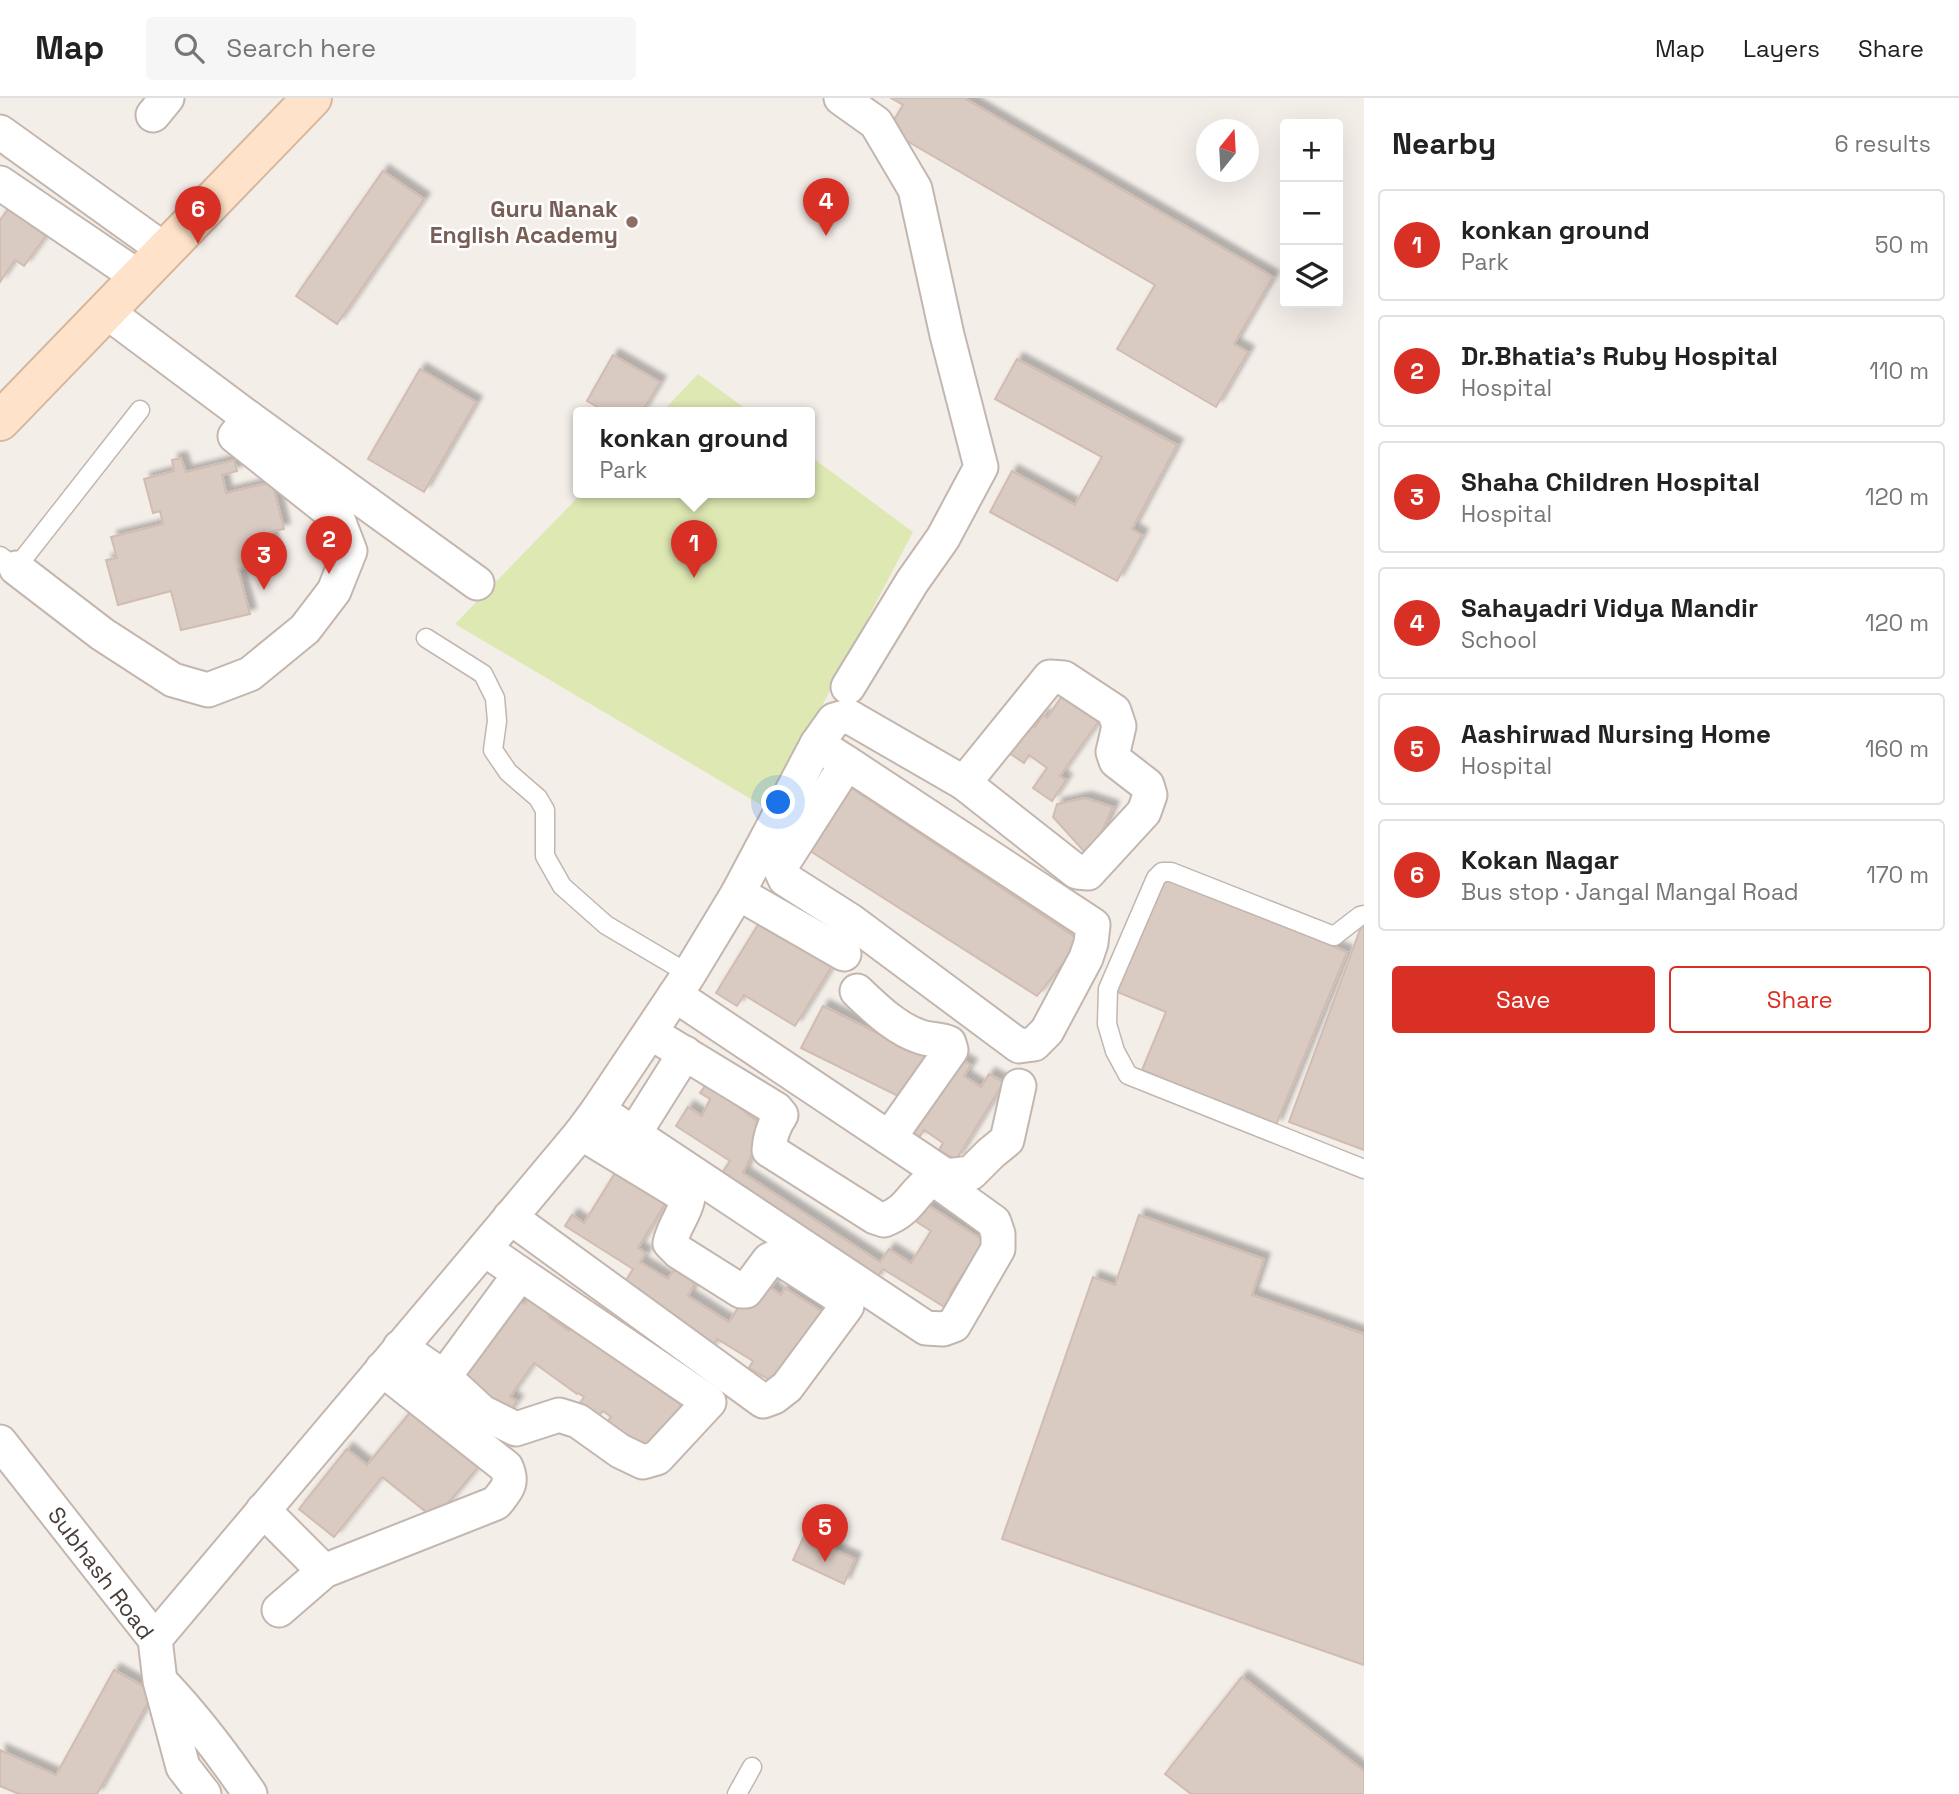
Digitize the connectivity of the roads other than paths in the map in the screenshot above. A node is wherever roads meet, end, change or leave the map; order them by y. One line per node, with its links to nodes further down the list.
1 (312, 98): 5 (main road)
2 (841, 98): 15 (street)
3 (0, 132): 5 (street)
4 (0, 183): 6 (street)
5 (166, 251): 6 (main road)
6 (140, 278): 7 (main road)
7 (107, 312): 10 (main road); 11 (street)
8 (140, 410): 12 (lane)
9 (205, 415): 11 (street)
10 (0, 421)
11 (242, 427): 12 (street); 13 (street)
12 (8, 562)
13 (477, 583)
14 (426, 638): 22 (lane)
15 (848, 687)
16 (817, 744): 17 (street); 18 (street); 19 (street)
17 (847, 763): 17 (street)
18 (964, 783): 18 (street)
19 (737, 893): 21 (street); 22 (street)
20 (1364, 915): 30 (lane)
21 (844, 954)
22 (682, 985): 24 (street); 29 (street)
23 (858, 991): 29 (street)
24 (651, 1033): 25 (street); 27 (street)
25 (685, 1053): 28 (street); 28 (street)
26 (1019, 1086): 29 (street)
27 (589, 1122): 28 (street); 31 (street); 31 (street)
28 (634, 1134)
29 (889, 1138)
30 (1364, 1169)
31 (510, 1217): 32 (street)
32 (484, 1249): 33 (street); 34 (street)
33 (520, 1274): 35 (street); 35 (street)
34 (391, 1358): 35 (street); 37 (street); 38 (street)
35 (444, 1377)
36 (0, 1442): 40 (street, Subhash Road)
37 (263, 1510): 38 (street); 40 (street)
38 (324, 1571): 39 (street)
39 (279, 1610)
40 (155, 1639): 41 (street, Subhash Road)
41 (160, 1681): 43 (street, Subhash Road); 44 (street)
42 (752, 1766): 45 (lane)
43 (204, 1794)
44 (250, 1794)
45 (737, 1794)

